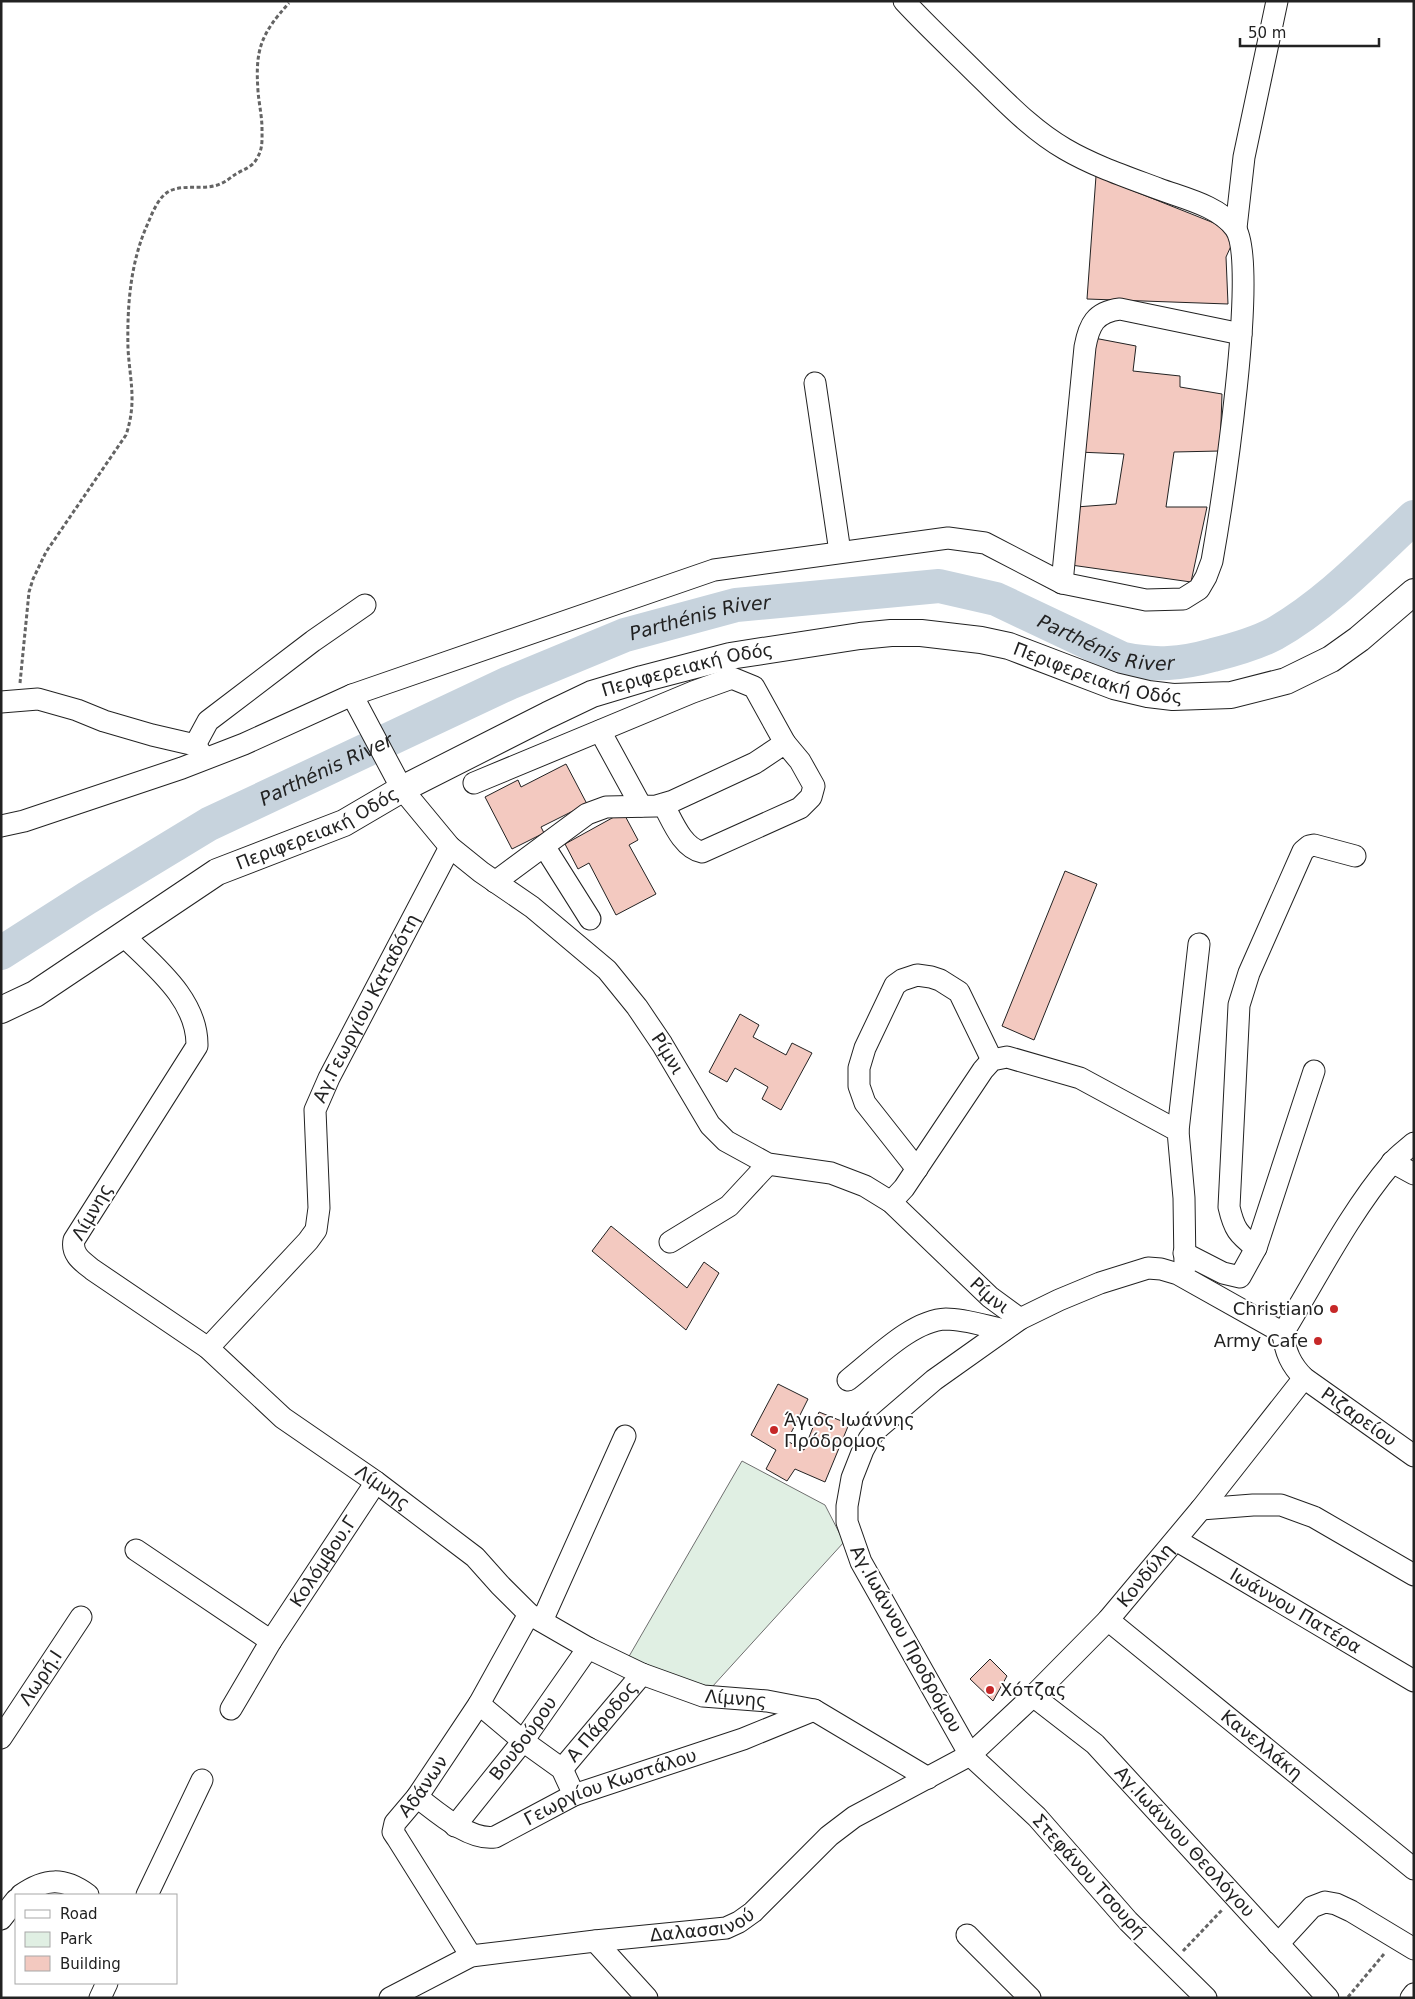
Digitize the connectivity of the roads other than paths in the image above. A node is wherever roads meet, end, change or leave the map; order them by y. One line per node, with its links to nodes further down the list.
1 (904, 1): 3 (street)
2 (1277, 1): 3 (street)
3 (1236, 228): 4 (street)
4 (1241, 334): 7 (street); 7 (street)
5 (815, 384): 6 (street)
6 (840, 552): 7 (street); 10 (street)
7 (1062, 583)
8 (1414, 592): 16 (main road, Περιφερειακή Οδός)
9 (366, 605): 14 (street)
10 (352, 695): 14 (street); 16 (street, Ρίμνι)
11 (10, 701): 14 (street)
12 (600, 731): 13 (street); 15 (street); 18 (street)
13 (785, 743): 17 (street); 17 (street)
14 (200, 752): 19 (street)
15 (474, 783)
16 (402, 788): 21 (street, Ρίμνι); 25 (main road, Περιφερειακή Οδός)
17 (663, 804): 18 (street)
18 (641, 806): 20 (street)
19 (1, 826)
20 (544, 846): 23 (street); 24 (street)
21 (450, 847): 23 (street, Ρίμνι); 43 (street, Αγ.Γεωργίου Καταδότη)
22 (1355, 856): 38 (street)
23 (495, 882): 33 (street, Ρίμνι)
24 (590, 919)
25 (123, 935): 27 (main road, Περιφερειακή Οδός); 43 (street, Λίμνης)
26 (1199, 944): 30 (street)
27 (1, 1010)
28 (992, 1060): 30 (street); 34 (street); 34 (street)
29 (1314, 1071): 38 (street)
30 (1178, 1131): 39 (street)
31 (1414, 1143): 32 (street)
32 (1392, 1162): 35 (street); 42 (street)
33 (768, 1164): 36 (street, Ρίμνι); 37 (street)
34 (917, 1169): 36 (street)
35 (1414, 1174)
36 (891, 1202): 41 (street, Ρίμνι)
37 (670, 1242)
38 (1256, 1248): 39 (street)
39 (1184, 1253): 40 (street)
40 (1186, 1278): 41 (street, Αγ.Ιωάννου Προδρόμου); 42 (street, Αγ.Ιωάννου Προδρόμου)
41 (1012, 1325): 45 (street); 66 (street, Αγ.Ιωάννου Προδρόμου)
42 (1283, 1333): 44 (street, Ριζαρείου)
43 (208, 1348): 48 (street, Λίμνης)
44 (1304, 1378): 47 (street, Ριζαρείου); 49 (street, Κονδύλη)
45 (848, 1380)
46 (625, 1436): 54 (street, Αδάνων)
47 (1414, 1456)
48 (376, 1482): 54 (street, Λίμνης); 56 (street, Κολόμβου.Γ)
49 (1201, 1509): 50 (street, Κονδύλη); 52 (street)
50 (1176, 1540): 55 (street, Κονδύλη); 59 (street, Ιωάννου Πατέρα)
51 (136, 1550): 56 (street)
52 (1414, 1575)
53 (81, 1617): 64 (street, Λωρή.Ι)
54 (536, 1617): 57 (street, Λίμνης); 61 (street, Αδάνων)
55 (1108, 1620): 60 (street, Κονδύλη); 73 (street, Κανελλάκη)
56 (271, 1641): 62 (street, Κολόμβου.Γ)
57 (588, 1648): 58 (street, Λίμνης); 65 (street, Βουδούρου)
58 (642, 1674): 63 (street, Λίμνης); 67 (street, Α Πάροδος)
59 (1414, 1682)
60 (1033, 1696): 66 (street, Κονδύλη); 81 (street, Αγ.Ιωάννου Θεολόγου)
61 (479, 1704): 65 (street); 71 (street, Αδάνων)
62 (231, 1709)
63 (814, 1710): 68 (street, Λίμνης); 70 (street, Γεωργίου Κωστάλου)
64 (1, 1738)
65 (523, 1741): 67 (street); 72 (street, Βουδούρου)
66 (970, 1755): 68 (street, Δαλασσινού); 90 (street, Στεφάνου Τσουρή)
67 (562, 1768): 70 (street)
68 (928, 1778): 80 (street, Δαλασσινού)
69 (202, 1780): 76 (street)
70 (574, 1795): 72 (street, Γεωργίου Κωστάλου)
71 (417, 1797): 72 (street, Γεωργίου Κωστάλου); 83 (street, Αδάνων)
72 (455, 1826)
73 (1414, 1869)
74 (22, 1894): 75 (street)
75 (86, 1894)
76 (147, 1894)
77 (15, 1901): 78 (street)
78 (1, 1919)
79 (967, 1936): 89 (street)
80 (595, 1941): 83 (street, Δαλασσινού); 88 (street)
81 (1278, 1944): 82 (street); 91 (street, Αγ.Ιωάννου Θεολόγου)
82 (1405, 1944)
83 (471, 1956): 87 (street, Δαλασσινού)
84 (107, 1984): 86 (street)
85 (1414, 1994): 92 (street)
86 (100, 1998)
87 (390, 1998)
88 (646, 1998)
89 (1030, 1998)
90 (1206, 1998)
91 (1328, 1998)
92 (1412, 1998)

